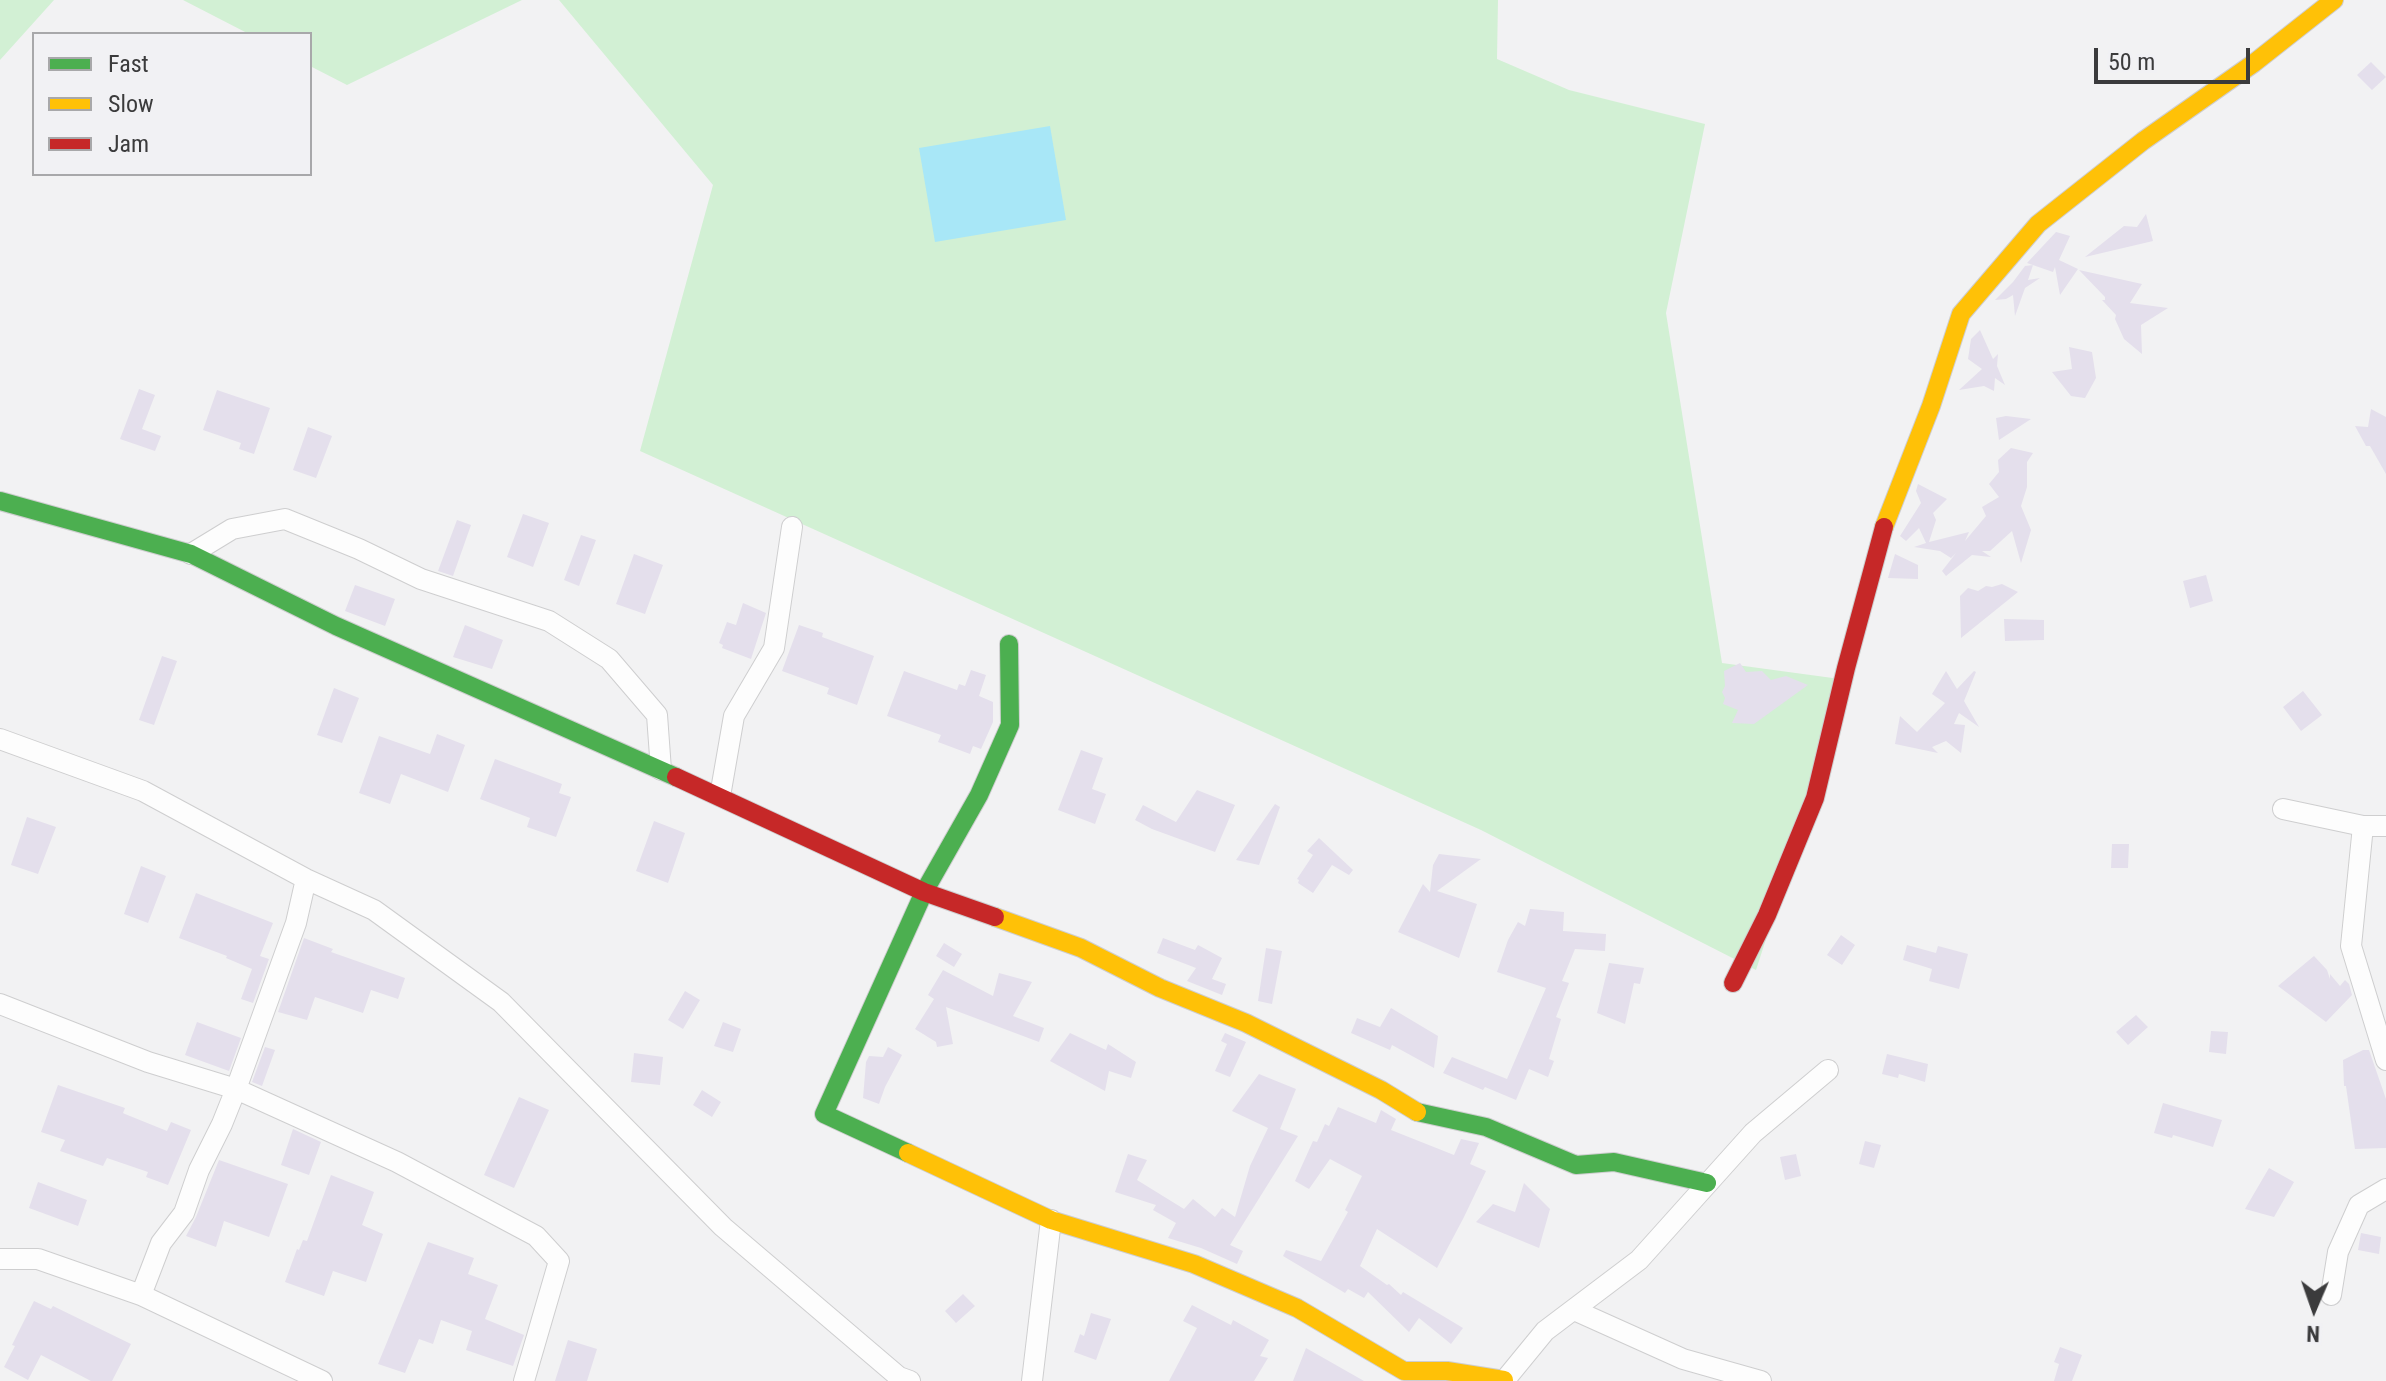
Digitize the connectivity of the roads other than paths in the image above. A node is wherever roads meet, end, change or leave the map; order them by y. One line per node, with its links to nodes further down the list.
1 (2334, 0): 14 (street)
2 (0, 501): 4 (street)
3 (792, 527): 8 (street)
4 (191, 554): 7 (street); 7 (street)
5 (1009, 644): 13 (street)
6 (0, 739): 12 (street)
7 (661, 770): 8 (street)
8 (720, 796): 13 (street)
9 (2283, 809): 10 (street)
10 (2363, 826): 11 (street); 16 (street)
11 (2386, 826)
12 (306, 879): 18 (street); 28 (street)
13 (924, 892): 19 (street); 21 (street)
14 (1733, 983)
15 (0, 1004): 18 (street)
16 (2386, 1060)
17 (1828, 1070): 19 (street)
18 (236, 1089): 23 (street); 27 (street)
19 (1707, 1183): 25 (street)
20 (2386, 1189): 24 (street)
21 (1051, 1220): 29 (street); 30 (street)
22 (0, 1259): 23 (street)
23 (141, 1295): 26 (street)
24 (2331, 1295)
25 (1574, 1310): 30 (street); 31 (street)
26 (322, 1381)
27 (524, 1381)
28 (910, 1381)
29 (1032, 1381)
30 (1504, 1381)
31 (1761, 1381)

